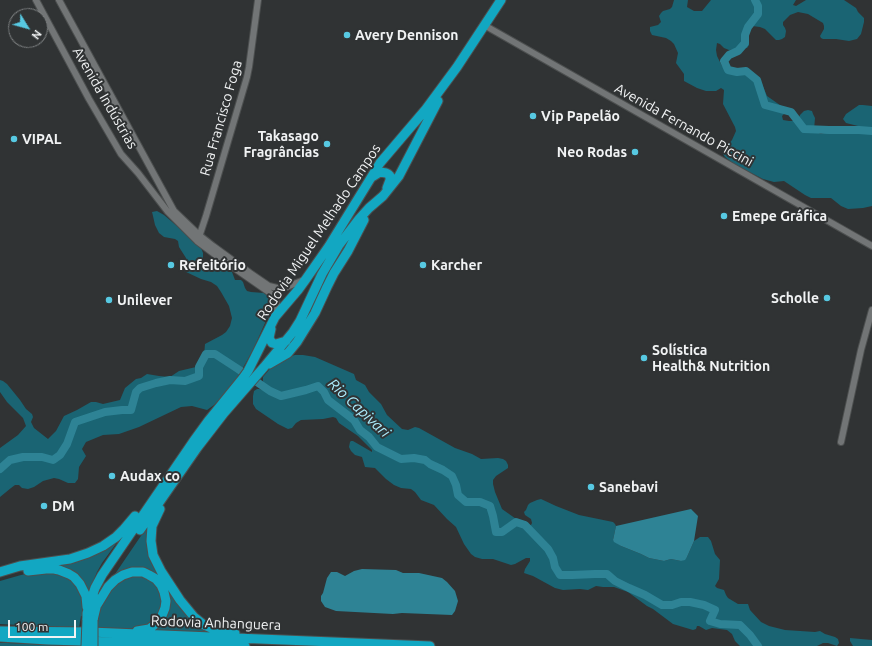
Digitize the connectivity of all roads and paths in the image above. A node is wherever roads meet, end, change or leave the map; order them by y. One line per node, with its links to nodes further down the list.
1 (36, 0): 11 (street, Avenida Indústrias)
2 (59, 0): 11 (street, Avenida Indústrias)
3 (258, 0): 11 (street, Rua Francisco Foga)
4 (501, 0): 6 (highway, Rodovia Miguel Melhado Campos)
5 (507, 0): 6 (highway)
6 (486, 22): 7 (highway, Rodovia Miguel Melhado Campos); 12 (street, Avenida Fernando Piccini)
7 (457, 67): 8 (highway, Rodovia Miguel Melhado Campos); 9 (highway, Rodovia Miguel Melhado Campos)
8 (371, 178): 9 (highway); 13 (highway, Rodovia Miguel Melhado Campos)
9 (383, 196): 10 (highway, Rodovia Miguel Melhado Campos)
10 (369, 208): 16 (highway, Rodovia Miguel Melhado Campos); 17 (highway)
11 (198, 238): 13 (street, Avenida Indústrias); 15 (street, Avenida Indústrias)
12 (872, 246)
13 (306, 279): 15 (highway, Rodovia Miguel Melhado Campos)
14 (872, 310): 19 (street)
15 (275, 317): 16 (highway); 18 (highway, Rodovia Miguel Melhado Campos)
16 (287, 340): 17 (highway, Rodovia Miguel Melhado Campos)
17 (263, 369): 18 (highway, Rodovia Miguel Melhado Campos)
18 (240, 388): 20 (highway, Rodovia Miguel Melhado Campos)
19 (841, 442)
20 (174, 475): 21 (highway); 23 (highway, Rodovia Miguel Melhado Campos); 30 (highway)
21 (0, 572)
22 (0, 578): 23 (highway)
23 (91, 615): 28 (highway); 32 (highway, bridge); 33 (highway, bridge)
24 (0, 626): 26 (highway)
25 (0, 631): 26 (highway, Rodovia Anhanguera)
26 (33, 631): 28 (highway, Rodovia Anhanguera)
27 (0, 637): 29 (highway, Rodovia Anhanguera)
28 (111, 638): 29 (highway, Rodovia Anhanguera); 30 (highway, Rodovia Anhanguera); 34 (highway); 35 (highway, Rodovia Anhanguera)
29 (48, 640): 31 (highway)
30 (280, 640): 36 (highway, Rodovia Anhanguera)
31 (0, 641)
32 (86, 646)
33 (93, 646)
34 (134, 646)
35 (245, 646)
36 (430, 646)

